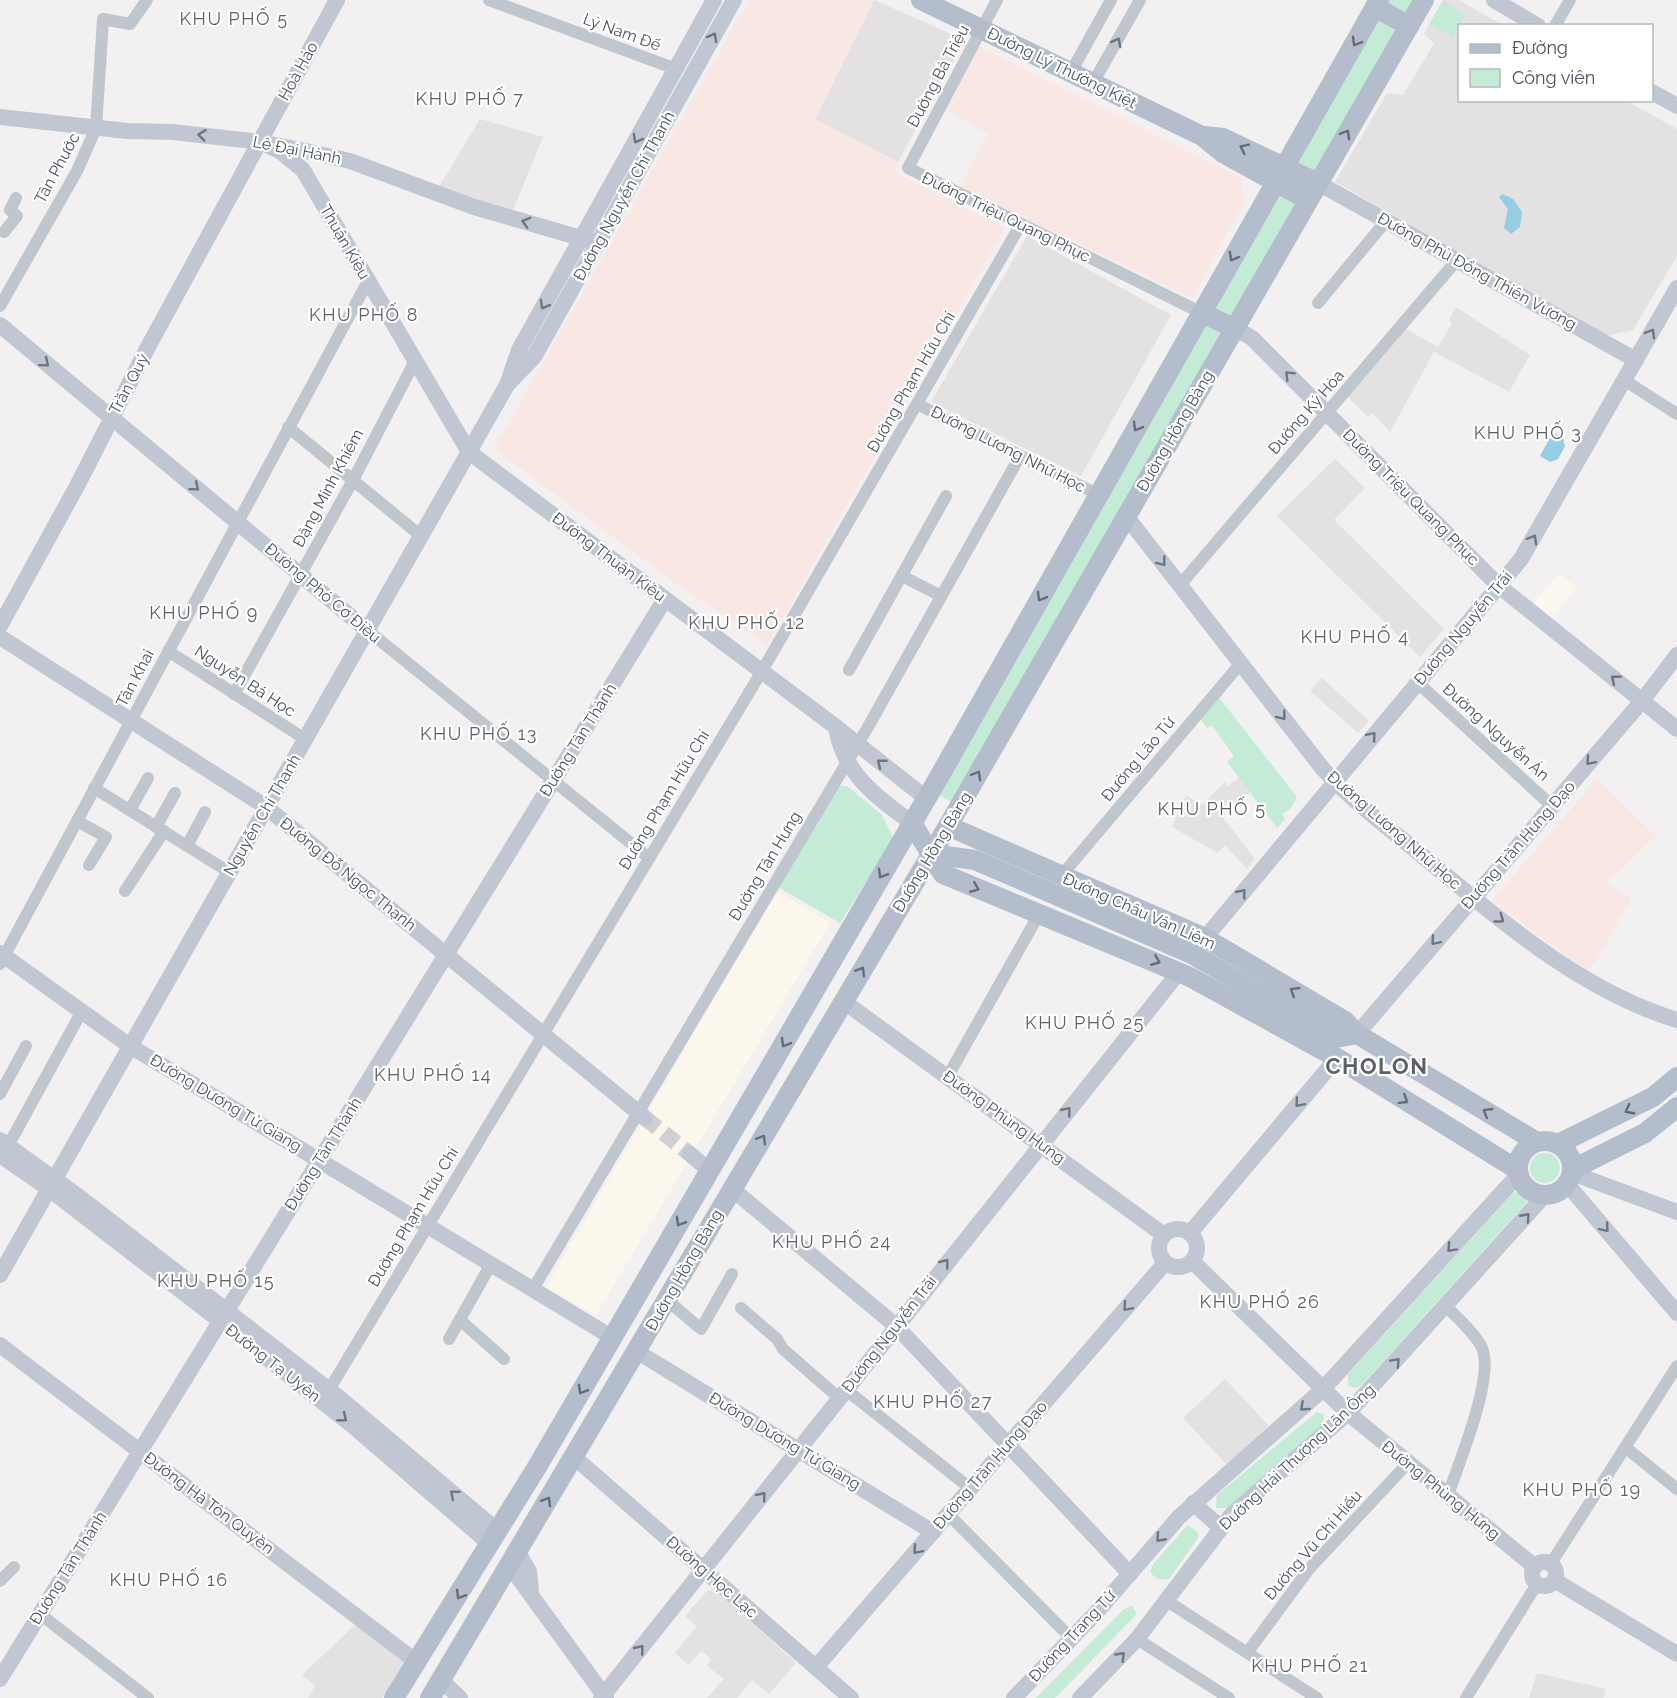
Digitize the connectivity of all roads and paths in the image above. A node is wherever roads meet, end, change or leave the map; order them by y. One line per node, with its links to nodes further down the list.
1 (147, 0): 24 (street, Tân Phước)
2 (337, 0): 26 (street, Hoà Hảo)
3 (489, 0): 18 (street, Lý Nam Đế)
4 (714, 0): 18 (street)
5 (734, 0): 18 (street, one-way to 5)
6 (921, 0): 17 (main road, Đường Lý Thường Kiệt)
7 (997, 0): 17 (street, Đường Bà Triệu)
8 (1111, 0): 19 (street)
9 (1140, 0): 20 (street, one-way to 9)
10 (1424, 0): 16 (main road, Đường Hồng Bàng)
11 (1494, 0): 14 (street)
12 (1570, 0): 15 (street)
13 (1372, 2): 16 (main road); 29 (main road, Đường Hồng Bàng, one-way to 29)
14 (1535, 24)
15 (1556, 24)
16 (1409, 27): 30 (main road, Đường Hồng Bàng, one-way to 16)
17 (982, 29): 19 (main road, Đường Lý Thường Kiệt); 27 (street, Đường Bà Triệu)
18 (684, 72): 36 (street)
19 (1071, 72): 20 (main road, Đường Lý Thường Kiệt)
20 (1094, 83): 25 (main road, Đường Lý Thường Kiệt)
21 (1653, 93): 22 (street)
22 (1677, 106)
23 (0, 117): 24 (street, Lê Đại Hành)
24 (96, 128): 26 (street, Lê Đại Hành, one-way to 24); 42 (street, Tân Phước)
25 (1202, 136): 28 (main road, Đường Lý Thường Kiệt); 29 (main road, Đường Lý Thường Kiệt, one-way to 25)
26 (260, 142): 36 (street, Lê Đại Hành, one-way to 26); 39 (street, Thuận Kiều); 53 (street, Trần Quý)
27 (908, 168): 34 (street, Đường Triệu Quang Phục)
28 (1249, 168): 29 (main road, Đường Lý Thường Kiệt); 32 (main road)
29 (1280, 174): 30 (main road); 32 (main road, Đường Hồng Bàng)
30 (1313, 191): 33 (street, Đường Phù Đổng Thiên Vương); 45 (main road, Đường Hồng Bàng)
31 (16, 198): 35 (street)
32 (1262, 206): 43 (main road, Đường Hồng Bàng, one-way to 43)
33 (1386, 221): 37 (street, Đường Phù Đổng Thiên Vương); 41 (street)
34 (1022, 224): 43 (street, Đường Triệu Quang Phục); 50 (street, Đường Phạm Hữu Chí)
35 (4, 232)
36 (590, 241): 38 (street)
37 (1457, 260): 46 (street, Đường Phù Đổng Thiên Vương); 51 (street, Đường Ký Hòa)
38 (577, 264): 49 (street, Đường Nguyễn Chí Thanh, one-way to 49); 49 (street, Đường Nguyễn Chí Thanh)
39 (369, 281): 47 (street, Thuận Kiều); 54 (street, Tân Khai)
40 (1677, 288): 46 (street, Đường Nguyễn Trãi, one-way to 40)
41 (1318, 303)
42 (0, 306)
43 (1202, 313): 45 (main road); 58 (main road, Đường Hồng Bàng, one-way to 58)
44 (0, 325): 53 (street, Đường Phó Cơ Điều, one-way to 53)
45 (1234, 327): 51 (street, Đường Triệu Quang Phục, one-way to 45); 60 (main road, Đường Hồng Bàng)
46 (1636, 360): 48 (street, Đường Nguyễn Trãi)
47 (416, 361): 55 (street, Thuận Kiều); 57 (street, Đặng Minh Khiêm)
48 (1624, 380): 52 (street); 66 (street, Đường Nguyễn Trãi, one-way to 48)
49 (507, 386): 55 (street, Đường Nguyễn Chí Thanh)
50 (917, 404): 56 (street, Đường Lương Nhữ Học); 76 (street, Đường Phạm Hữu Chí)
51 (1327, 413): 65 (street, Đường Ký Hòa); 66 (street, Đường Triệu Quang Phục)
52 (1677, 414)
53 (111, 417): 61 (street, Đường Phó Cơ Điều, one-way to 61); 69 (street, Trần Quý)
54 (288, 427): 57 (street); 61 (street, Tân Khai)
55 (469, 452): 62 (street, Nguyễn Chí Thanh); 68 (street, Đường Thuận Kiều)
56 (1020, 456): 58 (street, Đường Lương Nhữ Học); 67 (street, Đường Tân Hưng)
57 (352, 482): 62 (street); 63 (street, Đặng Minh Khiêm)
58 (1099, 495): 60 (main road); 91 (main road, Đường Hồng Bàng, one-way to 91)
59 (946, 496): 64 (street)
60 (1126, 516): 65 (street, Đường Lương Nhữ Học, one-way to 65); 98 (main road, Đường Hồng Bàng, one-way to 60)
61 (237, 522): 63 (street, Đường Phó Cơ Điều); 72 (street, Tân Khai)
62 (421, 536): 70 (street, Nguyễn Chí Thanh)
63 (300, 574): 70 (street, Đường Phó Cơ Điều); 78 (street, Đặng Minh Khiêm)
64 (902, 576): 67 (street); 75 (street)
65 (1180, 585): 74 (street, Đường Lương Nhữ Học)
66 (1498, 586): 77 (street, Đường Nguyễn Trãi); 79 (street, Đường Triệu Quang Phục, one-way to 66)
67 (941, 597): 84 (street, Đường Tân Hưng)
68 (665, 599): 76 (street, Đường Thuận Kiều); 87 (street, Đường Tân Thành)
69 (0, 626)
70 (367, 630): 83 (street, Nguyễn Chí Thanh); 87 (street, Đường Phó Cơ Điều)
71 (0, 638): 80 (street, Đường Đỗ Ngọc Thạnh)
72 (168, 651): 78 (street, Nguyễn Bá Học); 80 (street, Tân Khai)
73 (1677, 655): 79 (street, Đường Trần Hưng Đạo)
74 (1240, 663): 88 (street, Đường Lương Nhữ Học, one-way to 88); 106 (street, Đường Lão Tử)
75 (849, 670)
76 (762, 671): 81 (street, Đường Thuận Kiều); 102 (street, Đường Phạm Hữu Chí)
77 (1417, 682): 88 (street, Đường Nguyễn Trãi, one-way to 77); 92 (street, Đường Nguyễn Án)
78 (234, 694): 83 (street, Nguyễn Bá Học)
79 (1642, 701): 82 (street, Đường Triệu Quang Phục); 92 (street, Đường Trần Hưng Đạo, one-way to 92)
80 (130, 722): 89 (street, Tân Khai); 93 (street, Đường Đỗ Ngọc Thạnh)
81 (836, 727): 84 (street, Đường Thuận Kiều); 85 (street)
82 (1677, 729)
83 (305, 740): 93 (street, Nguyễn Chí Thanh)
84 (858, 744): 85 (street, Đường Tân Hưng); 91 (street, Đường Thuận Kiều, one-way to 84)
85 (846, 762): 97 (street); 129 (street, Đường Tân Hưng)
86 (148, 778): 94 (street)
87 (553, 780): 102 (street, Đường Phó Cơ Điều); 113 (street, Đường Tân Thành)
88 (1334, 781): 109 (street, Đường Lương Nhữ Học); 111 (street, Đường Nguyễn Trãi, one-way to 88)
89 (94, 788): 94 (street); 96 (street, Tân Khai)
90 (175, 793): 99 (street)
91 (927, 799): 97 (main road, Đường Hồng Bàng); 98 (main road)
92 (1552, 806): 109 (street, Đường Trần Hưng Đạo)
93 (266, 807): 105 (street, Nguyễn Chí Thanh); 113 (street, Đường Đỗ Ngọc Thạnh)
94 (130, 810): 99 (street)
95 (206, 812): 100 (street)
96 (77, 821): 104 (street); 114 (street, Tân Khai)
97 (912, 823): 101 (main road); 116 (main road, Đường Hồng Bàng, one-way to 116)
98 (948, 826): 101 (main road, Đường Hồng Bàng); 103 (main road, Đường Châu Văn Liêm); 106 (main road, Đường Châu Văn Liêm)
99 (160, 829): 100 (street); 107 (street)
100 (187, 846): 105 (street)
101 (931, 854): 103 (main road, Đường Châu Văn Liêm); 110 (main road, Đường Châu Văn Liêm, one-way to 110); 117 (main road, Đường Hồng Bàng, one-way to 101)
102 (648, 857): 120 (street, Đường Phạm Hữu Chí)
103 (975, 860): 108 (main road, Đường Châu Văn Liêm)
104 (88, 865)
105 (229, 872): 123 (street, Nguyễn Chí Thanh)
106 (1061, 876): 108 (main road); 111 (main road, Đường Châu Văn Liêm)
107 (125, 891)
108 (1051, 893): 110 (main road); 112 (main road, Đường Châu Văn Liêm)
109 (1473, 898): 119 (street, Đường Lương Nhữ Học, one-way to 119); 121 (street, Đường Trần Hưng Đạo, one-way to 121)
110 (1039, 914): 115 (main road, Đường Châu Văn Liêm, one-way to 115); 125 (street)
111 (1205, 938): 112 (main road); 121 (main road, Đường Châu Văn Liêm, one-way to 111)
112 (1192, 954): 115 (main road); 124 (main road, Đường Châu Văn Liêm)
113 (446, 955): 120 (street, Đường Đỗ Ngọc Thạnh); 139 (street, Đường Tân Thành)
114 (2, 958): 118 (street, Đường Dương Tử Giang)
115 (1179, 972): 124 (main road, Đường Châu Văn Liêm); 134 (street, Đường Nguyễn Trãi, one-way to 115)
116 (819, 983): 117 (main road); 140 (main road, Đường Hồng Bàng, one-way to 140)
117 (843, 1001): 125 (street, Đường Phùng Hưng); 144 (main road, Đường Hồng Bàng, one-way to 117)
118 (82, 1011): 123 (street, Đường Dương Tử Giang); 136 (street)
119 (1677, 1020)
120 (543, 1034): 129 (street, Đường Đỗ Ngọc Thạnh); 147 (street, Đường Phạm Hữu Chí)
121 (1357, 1034): 124 (main road); 133 (main road, Đường Châu Văn Liêm, one-way to 121)
122 (26, 1046): 127 (street)
123 (130, 1046): 139 (street, Đường Dương Tử Giang); 143 (street, Nguyễn Chí Thanh)
124 (1337, 1048): 141 (main road, Đường Châu Văn Liêm, one-way to 141); 148 (street, one-way to 148)
125 (948, 1076): 134 (street, Đường Phùng Hưng)
126 (1677, 1077): 130 (main road, one-way to 130)
127 (0, 1094)
128 (1677, 1107): 132 (main road)
129 (642, 1115): 155 (street, Đường Tân Hưng)
130 (1598, 1126): 135 (main road); 137 (main road)
131 (1677, 1128): 132 (main road)
132 (1645, 1132): 137 (main road)
133 (1537, 1142): 135 (main road); 141 (main road)
134 (1041, 1144): 149 (street, Đường Phùng Hưng); 162 (street, Đường Nguyễn Trãi, one-way to 134)
135 (1558, 1144): 142 (main road)
136 (3, 1147): 143 (street, Đường Tạ Uyên)
137 (1606, 1152): 142 (main road)
138 (690, 1154): 140 (street)
139 (320, 1160): 147 (street, Đường Dương Tử Giang); 160 (street, Đường Tân Thành)
140 (710, 1171): 144 (main road); 163 (main road, Đường Hồng Bàng, one-way to 163)
141 (1518, 1172): 145 (main road); 169 (street, Đường Hải Thượng Lãn Ông, one-way to 169)
142 (1571, 1175): 145 (main road); 146 (street); 159 (street, one-way to 159)
143 (52, 1184): 154 (street); 160 (street, Đường Tạ Uyên)
144 (732, 1189): 156 (main road, Đường Hồng Bàng); 162 (street)
145 (1545, 1195): 157 (street, Đường Hải Thượng Lãn Ông, one-way to 145)
146 (1677, 1212)
147 (427, 1225): 152 (street, Đường Dương Tử Giang); 171 (street, Đường Phạm Hữu Chí)
148 (1190, 1233): 149 (street); 150 (street)
149 (1164, 1234): 151 (street)
150 (1192, 1261): 151 (street); 169 (street)
151 (1165, 1263): 174 (street, Đường Trần Hưng Đạo, one-way to 174)
152 (491, 1264): 155 (street, Đường Dương Tử Giang); 161 (street)
153 (732, 1274): 156 (street)
154 (0, 1275)
155 (533, 1289): 163 (street, Đường Dương Tử Giang)
156 (667, 1300): 166 (main road, Đường Hồng Bàng)
157 (1446, 1306): 172 (street, Đường Hải Thượng Lãn Ông, one-way to 157); 182 (street)
158 (741, 1308): 170 (street)
159 (1677, 1313)
160 (223, 1317): 171 (street, Đường Tạ Uyên); 177 (street, Đường Tân Thành)
161 (460, 1320): 164 (street); 167 (street)
162 (895, 1325): 170 (street, Đường Nguyễn Trãi); 174 (street)
163 (613, 1338): 166 (main road); 173 (main road, Đường Hồng Bàng, one-way to 173)
164 (449, 1339)
165 (0, 1345): 177 (street, Đường Hà Tôn Quyền)
166 (636, 1352): 176 (street, Đường Dương Tử Giang); 178 (main road, Đường Hồng Bàng)
167 (504, 1359)
168 (1677, 1366): 175 (street)
169 (1322, 1390): 172 (street, Đường Phùng Hưng); 183 (street, Đường Hải Thượng Lãn Ông, one-way to 183)
170 (842, 1394): 176 (street, Đường Nguyễn Trãi); 180 (street)
171 (326, 1395): 187 (street, Đường Tạ Uyên)
172 (1348, 1413): 179 (street, Đường Phùng Hưng); 185 (street, Đường Hải Thượng Lãn Ông)
173 (554, 1440): 178 (main road); 187 (main road, Đường Hồng Bàng)
174 (1008, 1445): 180 (street, Đường Trần Hưng Đạo); 192 (street)
175 (1625, 1447): 181 (street); 191 (street)
176 (798, 1450): 186 (street, Đường Dương Tử Giang); 190 (street, Đường Nguyễn Trãi, one-way to 176)
177 (140, 1451): 196 (street, Đường Tân Thành); 201 (street, Đường Hà Tôn Quyền)
178 (574, 1457): 188 (main road, Đường Hồng Bàng, one-way to 178); 190 (street, Đường Học Lạc)
179 (1408, 1463): 182 (street, Đường Phùng Hưng); 199 (street, Đường Vũ Chí Hiếu)
180 (970, 1488): 184 (street, Đường Trần Hưng Đạo)
181 (1677, 1489)
182 (1448, 1496): 191 (street, Đường Phùng Hưng)
183 (1193, 1503): 185 (street); 192 (street, Đường Hải Thượng Lãn Ông, one-way to 192)
184 (948, 1514): 186 (street, Đường Trần Hưng Đạo); 197 (street)
185 (1220, 1527): 195 (street, Đường Hải Thượng Lãn Ông)
186 (933, 1532): 202 (street, Đường Trần Hưng Đạo, one-way to 202)
187 (495, 1538): 188 (main road); 201 (main road, Đường Hồng Bàng, one-way to 201)
188 (513, 1558): 204 (main road, Đường Hồng Bàng); 205 (street)
189 (14, 1567): 193 (street)
190 (703, 1569): 202 (street, Đường Học Lạc); 205 (street, Đường Nguyễn Trãi, one-way to 190)
191 (1546, 1570): 194 (street); 200 (street, Đường Phùng Hưng)
192 (1130, 1574): 197 (street, Đường Trang Tử)
193 (0, 1581)
194 (1537, 1584): 215 (street)
195 (1167, 1601): 198 (street, Đường Hải Thượng Lãn Ông); 199 (street)
196 (40, 1614): 203 (street, Đường Tân Thành); 206 (street)
197 (1072, 1639): 211 (street, Đường Trang Tử)
198 (1137, 1639): 212 (street, Đường Hải Thượng Lãn Ông, one-way to 198); 213 (street)
199 (1247, 1653): 214 (street)
200 (1677, 1654)
201 (418, 1663): 204 (main road); 207 (main road, Đường Hồng Bàng)
202 (816, 1667): 210 (street, Đường Học Lạc)
203 (0, 1679)
204 (442, 1681): 208 (main road, Đường Hồng Bàng); 209 (street)
205 (604, 1697)
206 (148, 1698)
207 (394, 1698)
208 (430, 1698)
209 (460, 1698)
210 (851, 1698)
211 (1014, 1698)
212 (1080, 1698)
213 (1229, 1698)
214 (1317, 1698)
215 (1466, 1698)

